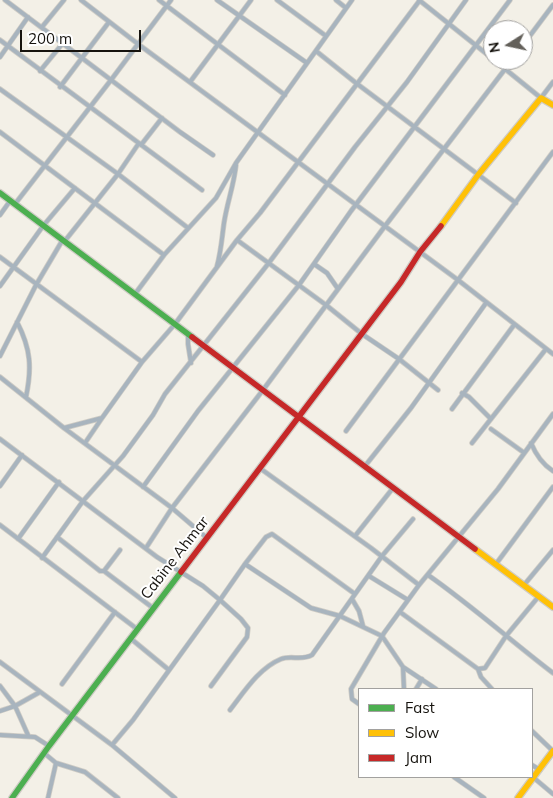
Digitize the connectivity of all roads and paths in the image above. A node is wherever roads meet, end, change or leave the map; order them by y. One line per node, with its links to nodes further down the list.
1 (5, 0): 18 (street)
2 (64, 0): 21 (street)
3 (81, 0): 19 (street)
4 (159, 0): 15 (street)
5 (171, 0): 15 (street)
6 (217, 0): 17 (street)
7 (251, 0): 17 (street)
8 (277, 0): 23 (street)
9 (336, 0): 16 (street)
10 (352, 0): 16 (street)
11 (419, 0): 20 (street); 41 (street)
12 (466, 0): 20 (street)
13 (510, 0): 29 (street)
14 (553, 5): 22 (street)
15 (166, 6): 26 (street); 27 (street)
16 (346, 8): 23 (street)
17 (239, 16): 27 (street); 34 (street)
18 (28, 17): 21 (street); 28 (street)
19 (109, 22): 26 (street); 33 (street)
20 (448, 24): 29 (street); 47 (street)
21 (42, 27): 25 (street)
22 (533, 32)
23 (326, 36): 30 (street)
24 (0, 40): 28 (street)
25 (63, 43): 33 (street); 37 (street)
26 (138, 44): 38 (street); 39 (street)
27 (217, 45): 39 (street); 44 (street)
28 (8, 46): 32 (street); 37 (street)
29 (476, 46): 31 (street); 50 (street)
30 (316, 51): 34 (street); 41 (street)
31 (483, 52)
32 (0, 57)
33 (82, 57): 38 (street); 42 (street)
34 (306, 63): 44 (street)
35 (504, 70): 55 (street)
36 (506, 70): 45 (street)
37 (40, 71): 42 (street)
38 (111, 80): 48 (street); 49 (street)
39 (190, 82): 52 (street)
40 (553, 82): 45 (street)
41 (356, 83): 47 (street); 58 (street)
42 (60, 86): 48 (street)
43 (0, 89): 53 (street)
44 (285, 95): 52 (street)
45 (541, 98): 46 (street); 62 (street, Cabine Ahmar)
46 (553, 105)
47 (388, 106): 50 (street); 63 (street)
48 (90, 108): 53 (street); 54 (street)
49 (162, 118): 54 (street); 57 (street)
50 (416, 126): 55 (street); 70 (street)
51 (0, 132): 60 (street)
52 (258, 132): 58 (street); 59 (street)
53 (66, 137): 60 (street); 61 (street)
54 (140, 144): 61 (street); 65 (street)
55 (445, 149): 62 (street); 73 (street)
56 (553, 152): 68 (street)
57 (213, 154)
58 (297, 161): 63 (street); 75 (street)
59 (236, 163): 74 (street); 83 (street)
60 (44, 166): 64 (street); 67 (street)
61 (118, 174): 69 (street); 74 (street)
62 (478, 175): 68 (street); 77 (street, Cabine Ahmar)
63 (328, 183): 70 (street); 80 (street)
64 (75, 188): 69 (street); 72 (street)
65 (202, 190)
66 (0, 193): 67 (street)
67 (12, 203): 71 (street); 72 (street)
68 (516, 203): 84 (street)
69 (95, 204): 76 (street); 78 (street)
70 (357, 205): 73 (street); 81 (street)
71 (0, 214)
72 (43, 226): 76 (street); 82 (street)
73 (385, 226): 77 (street); 88 (street)
74 (188, 228): 78 (street)
75 (237, 240): 80 (street); 83 (street)
76 (63, 241): 85 (street); 89 (street)
77 (420, 252): 84 (street); 97 (street, Cabine Ahmar)
78 (164, 254): 89 (street)
79 (0, 257): 82 (street)
80 (268, 264): 86 (street); 98 (street)
81 (314, 264): 86 (street); 88 (street)
82 (14, 267): 85 (street); 87 (street)
83 (215, 271): 94 (street)
84 (458, 280): 90 (street); 92 (street); 102 (street)
85 (36, 285): 93 (street); 103 (street)
86 (298, 285): 91 (street); 105 (street)
87 (0, 286)
88 (338, 288): 91 (street)
89 (135, 294): 94 (street)
90 (486, 303): 92 (street); 107 (street)
91 (326, 305): 97 (street); 108 (street)
92 (491, 308): 95 (street)
93 (17, 322): 101 (street); 111 (street)
94 (175, 324): 96 (street); 103 (street)
95 (514, 324): 99 (street); 110 (street)
96 (188, 334): 98 (street); 104 (street)
97 (362, 334): 102 (street); 114 (street, Cabine Ahmar)
98 (205, 346): 104 (street); 105 (street)
99 (546, 349): 100 (street); 116 (street)
100 (553, 354)
101 (0, 356)
102 (399, 360): 107 (street); 119 (street)
103 (142, 362): 115 (street)
104 (191, 363): 126 (street)
105 (233, 368): 108 (street); 132 (street)
106 (0, 377): 111 (street)
107 (429, 382): 109 (street); 127 (street)
108 (263, 390): 114 (street); 136 (street)
109 (438, 390)
110 (462, 393): 112 (street); 116 (street)
111 (26, 398): 117 (street)
112 (452, 409)
113 (553, 414): 123 (street)
114 (298, 416): 127 (street); 128 (street, Cabine Ahmar)
115 (102, 418): 117 (street); 121 (street)
116 (491, 418): 122 (street)
117 (64, 428): 121 (street)
118 (491, 429): 124 (street)
119 (346, 431)
120 (0, 439): 125 (street)
121 (85, 443): 126 (street)
122 (472, 443)
123 (531, 443): 124 (street); 129 (street)
124 (523, 452): 141 (street)
125 (22, 455): 130 (street); 131 (street)
126 (114, 466): 132 (street); 135 (street)
127 (365, 466): 134 (street)
128 (261, 468): 139 (street); 142 (street, Cabine Ahmar)
129 (553, 472)
130 (59, 482): 135 (street); 143 (street)
131 (0, 486)
132 (143, 487): 136 (street)
133 (553, 487): 150 (street)
134 (394, 488): 139 (street); 141 (street)
135 (83, 501): 140 (street); 144 (street)
136 (172, 508): 142 (street); 144 (street)
137 (413, 519): 147 (street)
138 (0, 525): 143 (street)
139 (355, 536): 147 (street)
140 (57, 537): 148 (street); 151 (street)
141 (459, 537): 150 (street); 153 (street)
142 (207, 538): 152 (street, Cabine Ahmar)
143 (18, 539): 148 (street)
144 (146, 548): 152 (street)
145 (120, 550): 151 (street)
146 (553, 550): 156 (street)
147 (382, 556): 155 (street); 157 (street)
148 (42, 558): 164 (street)
149 (245, 564): 157 (street); 160 (street); 166 (street)
150 (496, 564): 156 (street)
151 (104, 571): 163 (street)
152 (182, 572): 160 (street); 163 (street, Cabine Ahmar)
153 (428, 575): 155 (street); 170 (street)
154 (369, 576): 161 (street)
155 (419, 585): 161 (street)
156 (524, 586): 158 (street)
157 (355, 594): 159 (street)
158 (539, 596): 162 (street); 170 (street)
159 (352, 599): 166 (street); 167 (street)
160 (220, 600): 175 (street); 180 (street)
161 (408, 600): 165 (street)
162 (553, 607)
163 (153, 608): 168 (street, Cabine Ahmar)
164 (115, 612): 168 (street); 178 (street)
165 (400, 612): 169 (street); 174 (street)
166 (340, 616): 167 (street); 188 (street)
167 (363, 626): 169 (street)
168 (137, 629): 171 (street, Cabine Ahmar)
169 (382, 636): 173 (street); 186 (street)
170 (506, 636): 174 (street); 176 (street)
171 (130, 638): 175 (street); 190 (street, Cabine Ahmar)
172 (0, 662): 185 (street)
173 (403, 667): 177 (street); 181 (street)
174 (478, 669): 184 (street)
175 (169, 670): 194 (street)
176 (553, 672)
177 (422, 680): 182 (street); 183 (street)
178 (62, 684)
179 (0, 686): 187 (street)
180 (211, 686)
181 (404, 688)
182 (417, 688)
183 (434, 688)
184 (491, 688)
185 (40, 692): 187 (street); 190 (street)
186 (358, 703)
187 (15, 706): 189 (street); 192 (street)
188 (230, 710)
189 (0, 711)
190 (72, 715): 194 (street); 195 (street, Cabine Ahmar)
191 (533, 733): 196 (street)
192 (28, 735): 193 (street); 195 (street)
193 (1, 736)
194 (112, 745): 207 (street)
195 (48, 746): 197 (street, Cabine Ahmar)
196 (553, 751): 200 (street)
197 (44, 753): 198 (street); 204 (street, Cabine Ahmar)
198 (56, 763): 205 (street); 206 (street)
199 (533, 766): 200 (street)
200 (540, 770): 202 (street)
201 (455, 778): 208 (street)
202 (534, 778): 203 (street); 209 (street)
203 (553, 794)
204 (12, 798)
205 (48, 798)
206 (118, 798)
207 (175, 798)
208 (484, 798)
209 (518, 798)

